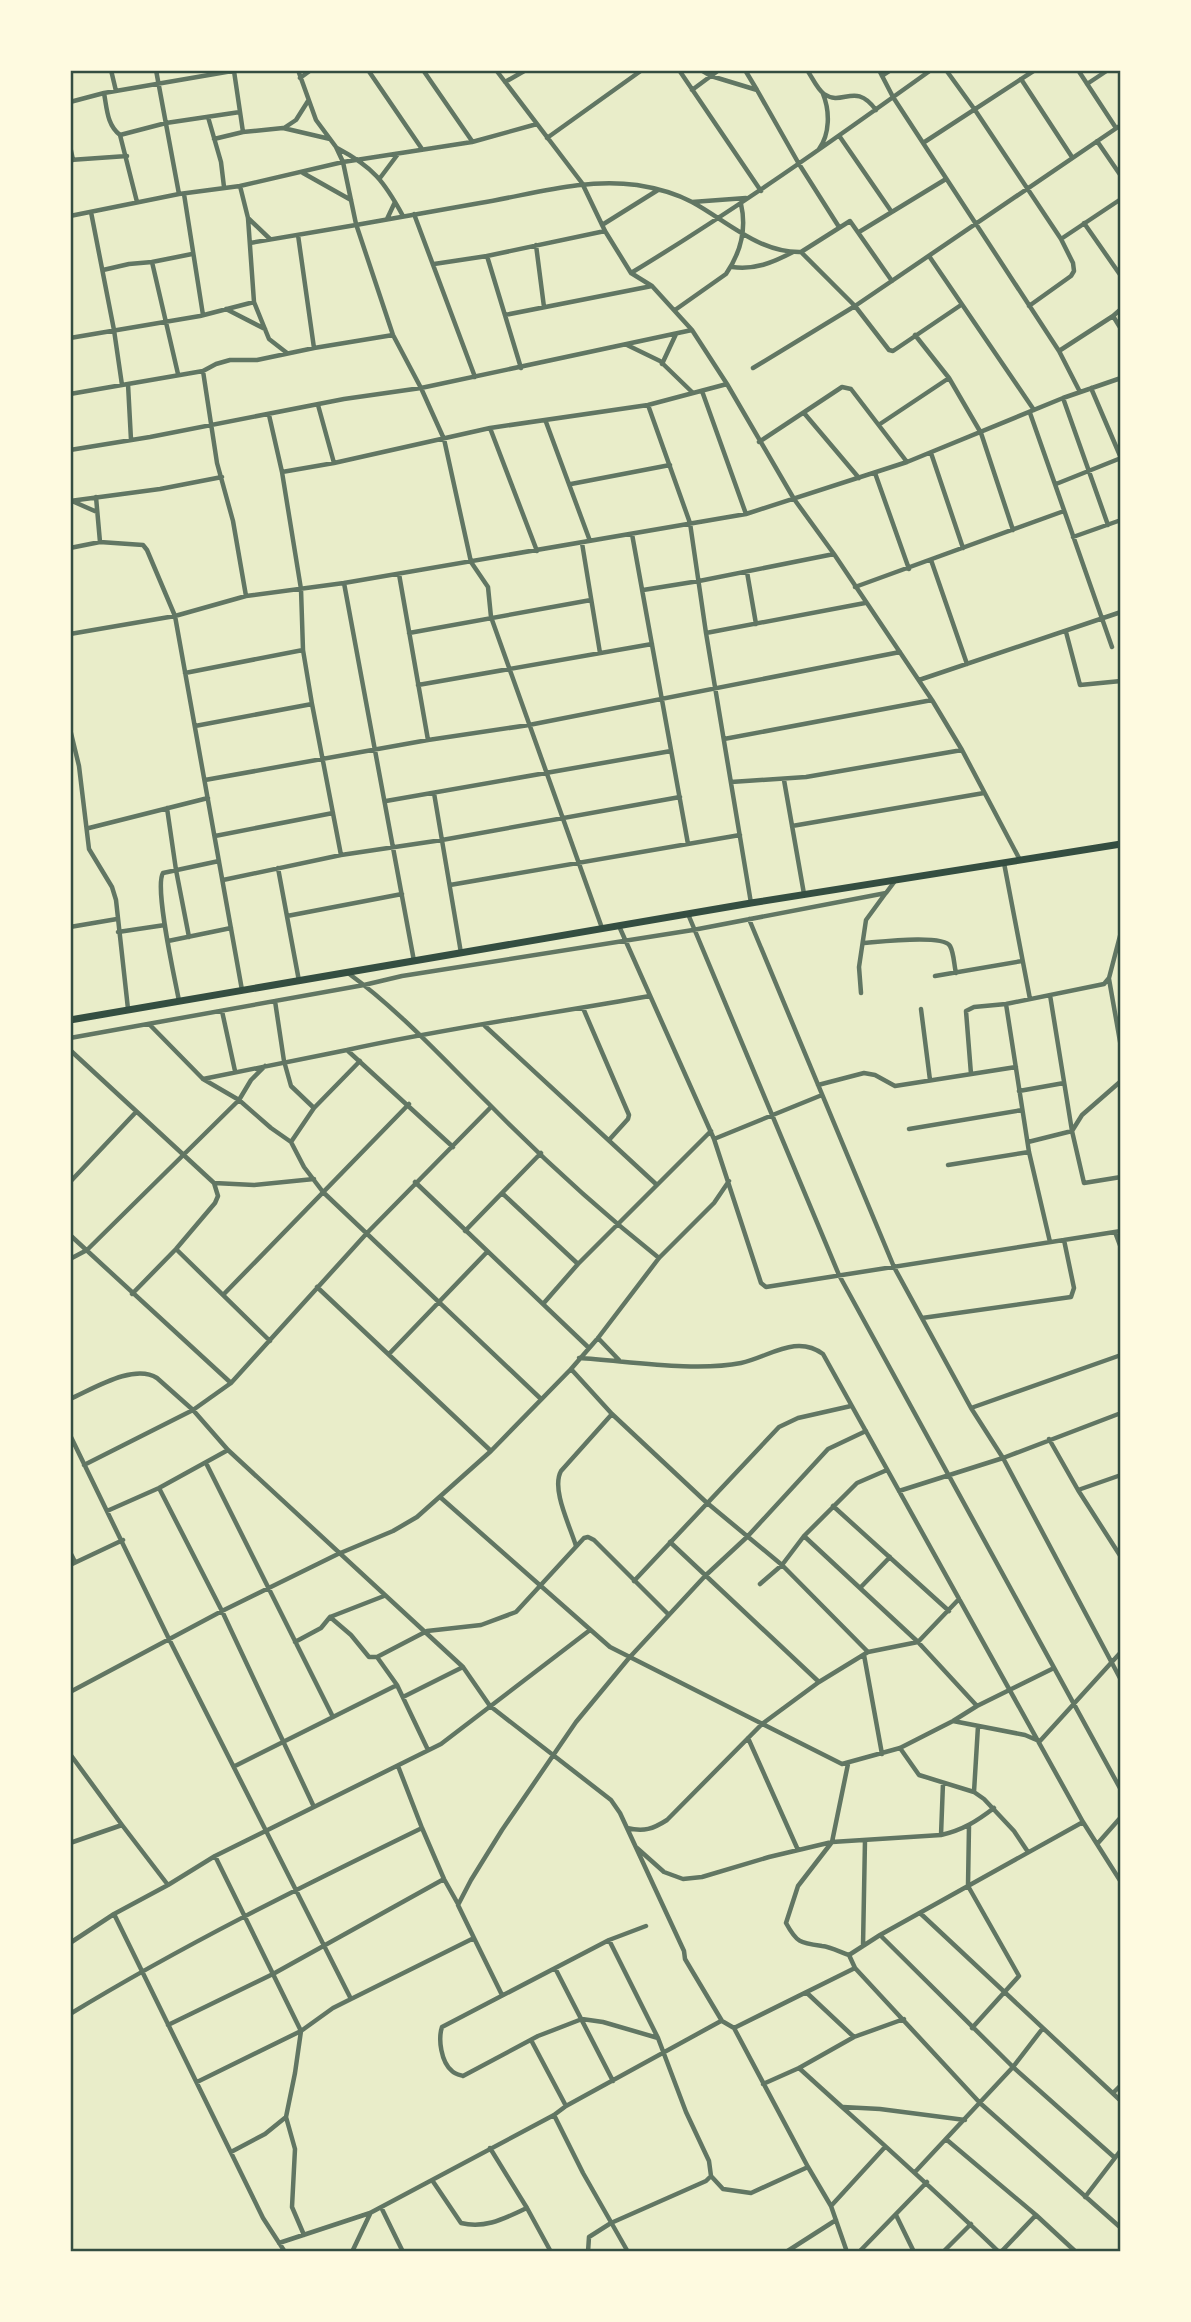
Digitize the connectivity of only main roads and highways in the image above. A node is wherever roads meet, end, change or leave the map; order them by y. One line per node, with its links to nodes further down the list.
1 (1121, 844): 2 (highway)
2 (70, 1020)

